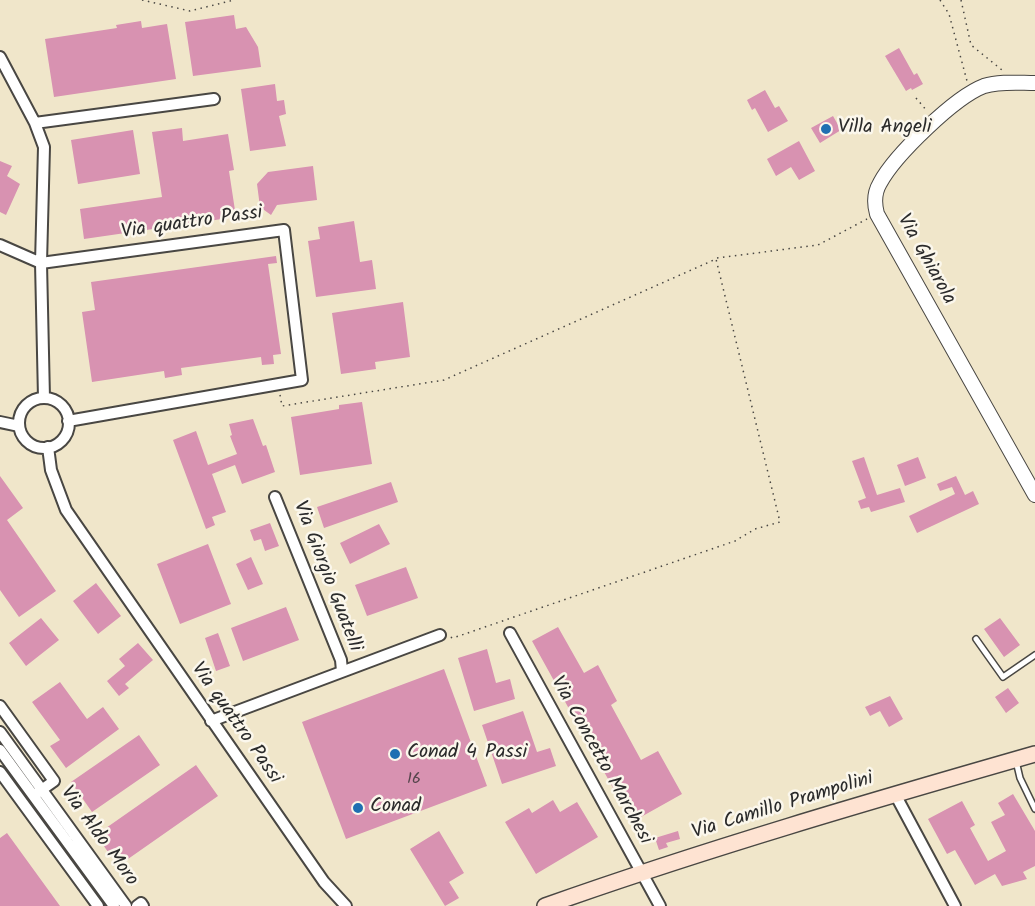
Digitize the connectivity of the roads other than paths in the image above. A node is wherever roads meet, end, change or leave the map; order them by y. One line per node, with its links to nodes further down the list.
1 (0, 57): 4 (street)
2 (1035, 83): 12 (street, Via Ghiarola)
3 (214, 99): 4 (street)
4 (35, 123): 6 (street)
5 (0, 246): 6 (street)
6 (41, 263): 7 (street); 8 (street, Via quattro Passi)
7 (44, 398): 8 (street); 10 (street)
8 (68, 421): 11 (street)
9 (0, 423): 10 (street)
10 (19, 426): 11 (street)
11 (48, 447): 20 (street, Via quattro Passi)
12 (1035, 495)
13 (274, 497): 18 (street, Via Giorgio Guatelli)
14 (507, 631): 30 (street, Via Concetto Marchesi)
15 (440, 634): 18 (street)
16 (976, 639): 17 (lane)
17 (1035, 655)
18 (342, 672): 20 (street)
19 (0, 706): 21 (street, Via Aldo Moro)
20 (211, 721): 31 (street, Via quattro Passi)
21 (19, 732): 22 (street, Via Aldo Moro); 26 (street, Via Aldo Moro)
22 (2, 742): 26 (street, Via Aldo Moro)
23 (1035, 754): 24 (main road, Via Camillo Prampolini)
24 (1016, 759): 27 (main road, Via Camillo Prampolini); 29 (lane)
25 (0, 772): 28 (street, Via Aldo Moro)
26 (38, 792): 28 (street, Via Aldo Moro); 33 (street, Via Aldo Moro); 34 (street, Via Aldo Moro)
27 (895, 794): 30 (main road, Via Camillo Prampolini); 41 (street)
28 (23, 803): 32 (street, Via Aldo Moro)
29 (1035, 809)
30 (640, 872): 39 (main road, Via Camillo Prampolini); 40 (street, Via Concetto Marchesi)
31 (332, 892): 37 (street, Via quattro Passi); 38 (street, Via quattro Passi)
32 (98, 906)
33 (114, 906)
34 (126, 906)
35 (137, 906): 36 (street, Via Aldo Moro)
36 (143, 906)
37 (339, 906)
38 (346, 906)
39 (545, 906)
40 (660, 906)
41 (955, 906)

